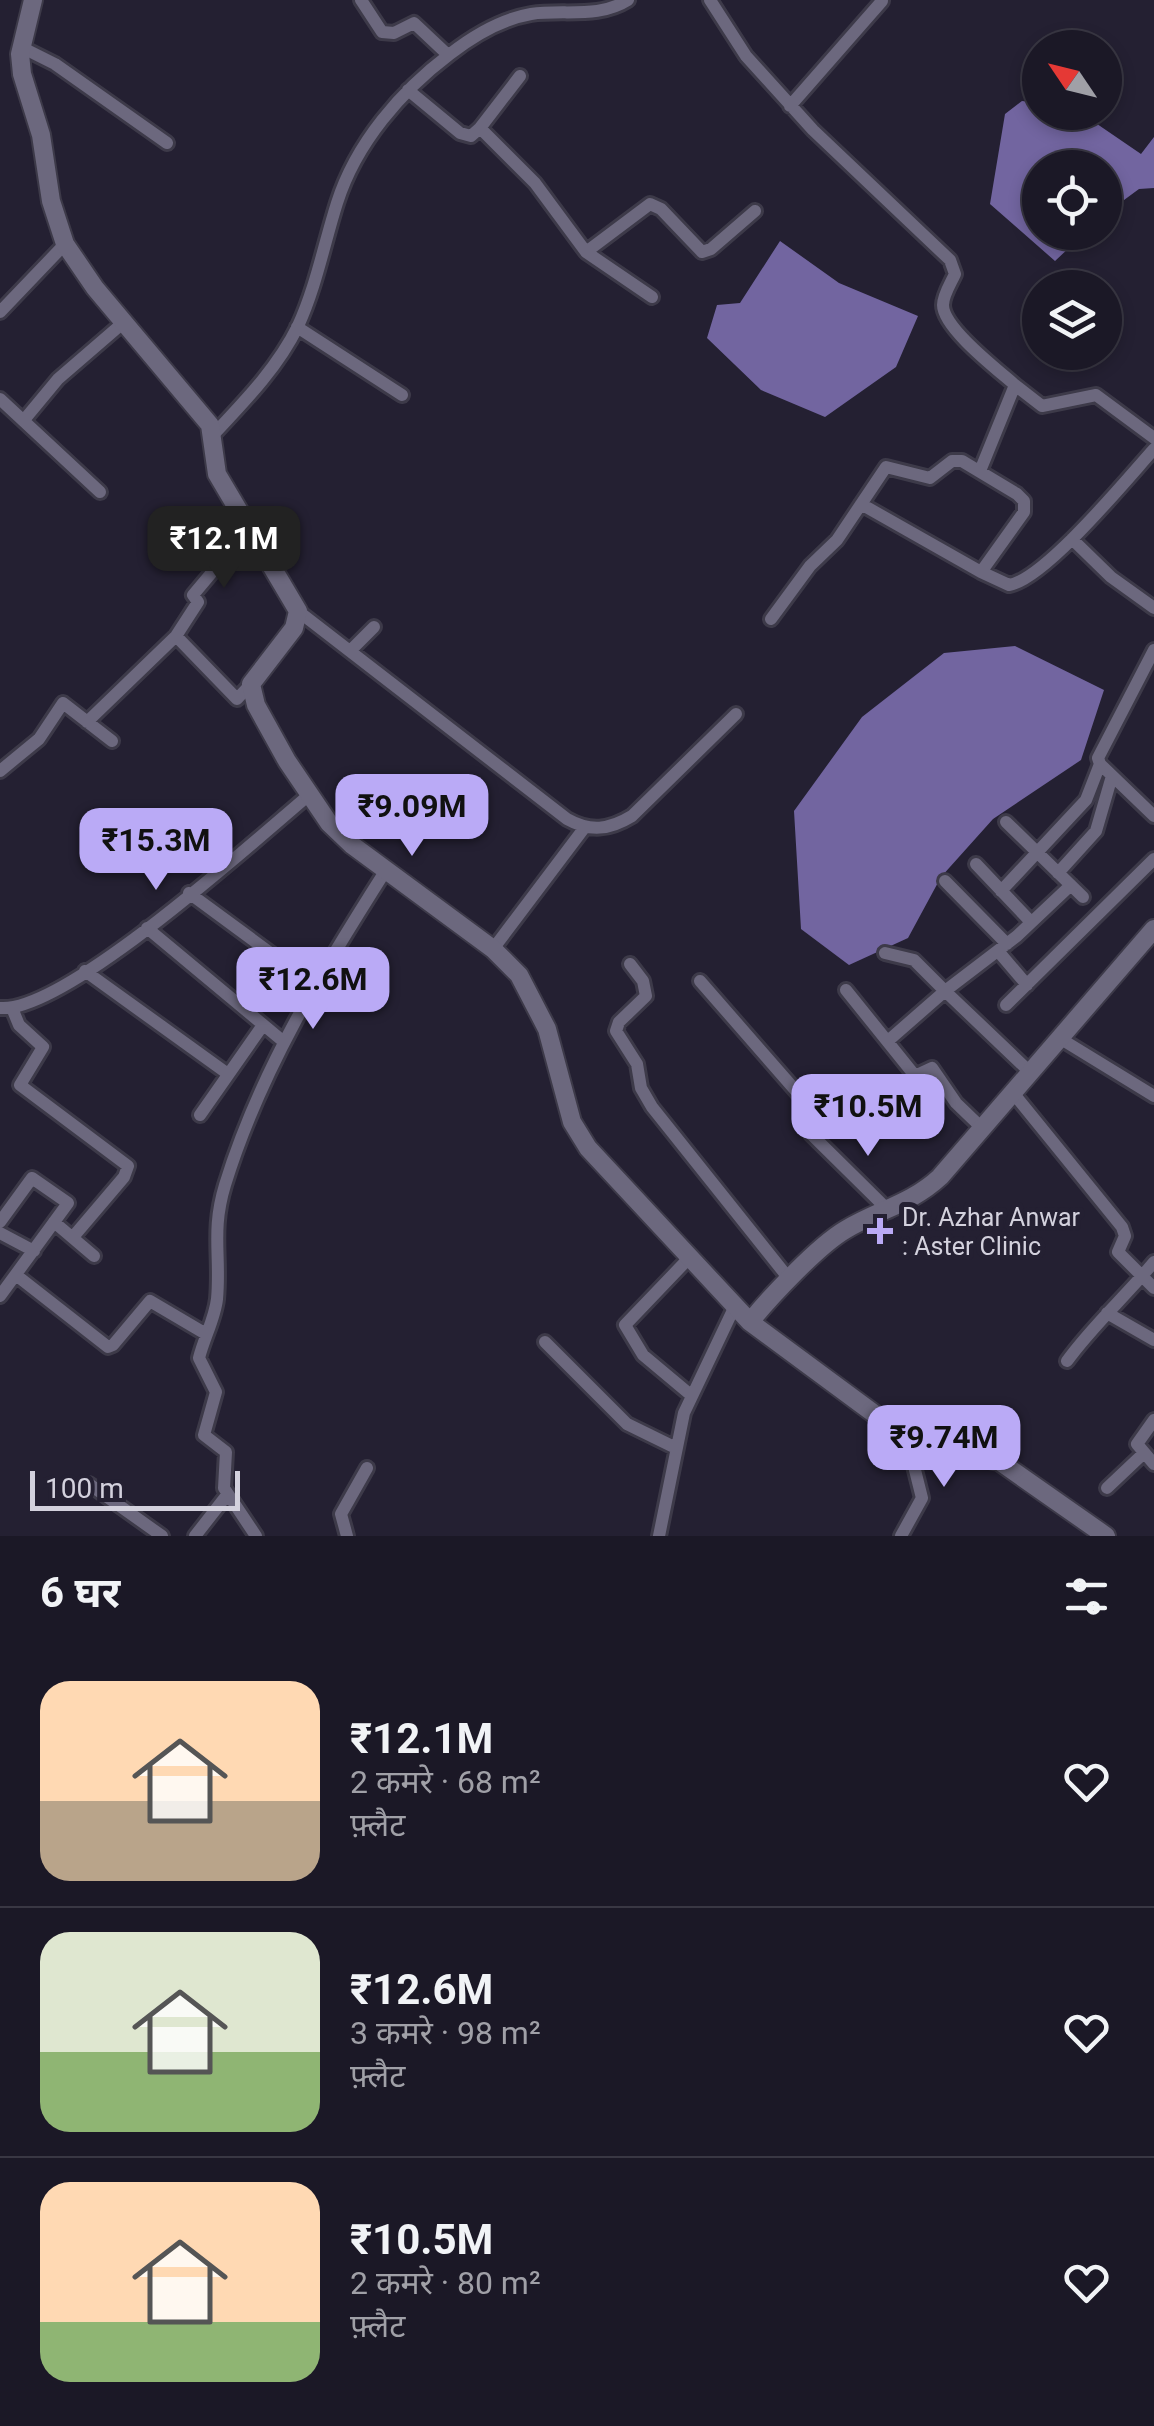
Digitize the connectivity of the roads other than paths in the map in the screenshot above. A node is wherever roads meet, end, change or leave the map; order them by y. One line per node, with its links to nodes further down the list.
1 (33, 0): 6 (street)
2 (360, 0): 7 (street)
3 (628, 0): 7 (street)
4 (710, 0): 10 (street)
5 (882, 1): 10 (street)
6 (21, 47): 12 (street); 14 (street)
7 (448, 55): 9 (street)
8 (520, 76): 11 (street)
9 (408, 90): 11 (street); 19 (street)
10 (790, 106): 20 (street)
11 (480, 128): 15 (street)
12 (166, 143)
13 (756, 212): 15 (street)
14 (65, 244): 17 (street); 18 (street)
15 (586, 252): 16 (street)
16 (652, 297)
17 (0, 312)
18 (124, 322): 23 (street); 24 (street)
19 (297, 327): 21 (street); 24 (street)
20 (1015, 384): 25 (street); 27 (street)
21 (402, 395)
22 (0, 399): 23 (street)
23 (24, 420): 28 (street)
24 (214, 434): 30 (street)
25 (1154, 438)
26 (1154, 449): 31 (street)
27 (980, 471): 29 (street); 32 (street)
28 (100, 492)
29 (861, 504): 32 (street); 35 (street)
30 (250, 526): 34 (street); 37 (street)
31 (1072, 539): 32 (street); 33 (street)
32 (980, 572)
33 (1154, 608)
34 (298, 611): 39 (street); 40 (street)
35 (770, 619)
36 (374, 627): 39 (street)
37 (176, 636): 40 (street); 42 (street)
38 (1154, 650): 44 (street)
39 (350, 651): 50 (street)
40 (251, 684): 47 (street)
41 (736, 714): 50 (street)
42 (87, 722): 43 (street); 45 (street)
43 (112, 741)
44 (1100, 764): 46 (street); 51 (street)
45 (0, 771)
46 (1112, 776): 48 (street); 55 (street)
47 (308, 795): 54 (street); 59 (street)
48 (1154, 816)
49 (1006, 822): 51 (street)
50 (585, 827): 65 (street)
51 (1038, 854): 55 (street); 58 (street)
52 (1154, 859): 71 (street)
53 (976, 864): 58 (street)
54 (386, 870): 65 (street); 70 (street)
55 (1058, 872): 57 (street)
56 (944, 881): 64 (street)
57 (1071, 885): 60 (street); 61 (street)
58 (1001, 891): 61 (street)
59 (189, 894): 62 (street); 70 (street)
60 (1083, 897)
61 (1031, 922): 64 (street)
62 (147, 928): 68 (street); 76 (street)
63 (1154, 928): 77 (street)
64 (1003, 948): 71 (street); 73 (street)
65 (493, 949): 93 (street)
66 (885, 953): 73 (street)
67 (630, 964): 97 (street)
68 (85, 972): 75 (street); 81 (street)
69 (700, 982): 86 (street)
70 (314, 985): 79 (street)
71 (1027, 985): 74 (street)
72 (846, 990): 78 (street)
73 (945, 992): 78 (street); 80 (street)
74 (1006, 1005)
75 (6, 1008): 90 (street)
76 (263, 1025): 79 (street); 81 (street)
77 (1061, 1039): 80 (street); 83 (street)
78 (888, 1040): 85 (street)
79 (284, 1042): 103 (street)
80 (1031, 1073): 82 (street)
81 (228, 1074): 84 (street)
82 (1014, 1094): 85 (street); 96 (street)
83 (1154, 1096)
84 (200, 1115)
85 (983, 1129): 86 (street)
86 (889, 1212): 97 (street)
87 (0, 1222): 88 (street)
88 (54, 1222): 90 (street); 91 (street)
89 (0, 1233): 91 (street)
90 (72, 1238): 92 (street)
91 (34, 1251): 95 (street)
92 (94, 1256)
93 (690, 1257): 100 (street); 107 (street)
94 (1154, 1262): 96 (street)
95 (16, 1275): 99 (street); 103 (street)
96 (1141, 1278): 98 (street); 101 (street)
97 (790, 1280): 102 (street)
98 (1154, 1288)
99 (0, 1296)
100 (734, 1308): 102 (street); 107 (street)
101 (1107, 1313): 104 (street); 106 (street)
102 (750, 1322): 109 (street)
103 (206, 1334): 115 (street)
104 (1154, 1340)
105 (546, 1342): 110 (street)
106 (1067, 1360)
107 (692, 1396): 110 (street)
108 (1154, 1420): 111 (street)
109 (907, 1438): 121 (street); 122 (street)
110 (676, 1448): 120 (street)
111 (1149, 1458): 114 (street)
112 (366, 1468): 119 (street)
113 (89, 1484): 116 (street)
114 (1107, 1488)
115 (227, 1495): 117 (street); 118 (street)
116 (162, 1536)
117 (195, 1536)
118 (256, 1536)
119 (347, 1536)
120 (658, 1536)
121 (900, 1536)
122 (1106, 1536)

